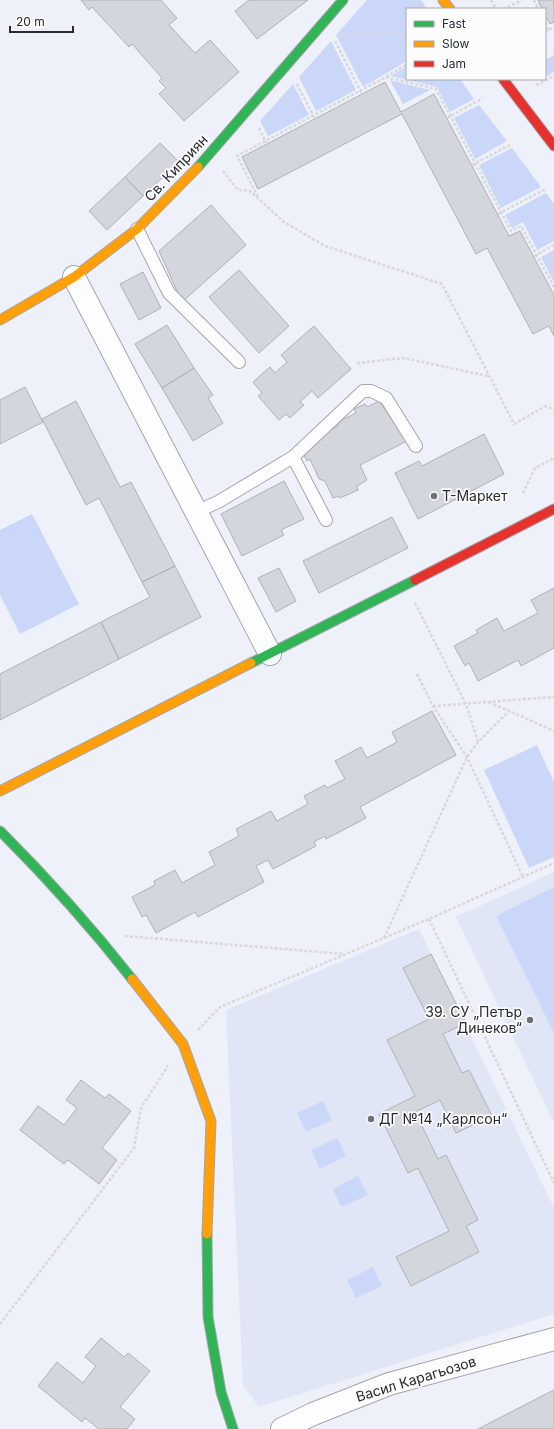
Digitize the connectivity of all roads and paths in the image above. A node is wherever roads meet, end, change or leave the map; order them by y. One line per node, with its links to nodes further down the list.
1 (343, 0): 30 (street, Св. Киприян)
2 (443, 0): 4 (street)
3 (522, 0): 5 (path)
4 (449, 8)
5 (506, 8)
6 (546, 25): 8 (path)
7 (554, 27): 8 (path)
8 (549, 30): 9 (path)
9 (546, 32)
10 (406, 34): 12 (path)
11 (333, 36): 19 (path)
12 (340, 36)
13 (406, 65): 15 (path)
14 (554, 76): 17 (path)
15 (386, 77): 19 (path); 23 (path)
16 (504, 80): 29 (street)
17 (536, 85)
18 (300, 90): 22 (path)
19 (360, 90): 20 (path); 22 (path)
20 (362, 94)
21 (483, 98): 23 (path)
22 (313, 115): 24 (path); 26 (path)
23 (448, 117): 31 (path)
24 (315, 119)
25 (260, 131): 26 (path)
26 (265, 141): 27 (path); 33 (path)
27 (267, 144)
28 (512, 144): 31 (path)
29 (554, 146)
30 (210, 154): 33 (path); 35 (street, Св. Киприян)
31 (473, 164): 34 (path)
32 (546, 189): 34 (path)
33 (260, 199): 44 (path)
34 (499, 213): 37 (path)
35 (137, 229): 39 (street, Св. Киприян); 42 (lane)
36 (554, 246): 37 (path)
37 (537, 255): 38 (path); 40 (path)
38 (534, 256)
39 (74, 277): 41 (street, Св. Киприян); 51 (street)
40 (554, 287)
41 (0, 320)
42 (239, 362)
43 (357, 363): 44 (path)
44 (489, 376): 45 (path)
45 (554, 410)
46 (416, 446): 47 (lane)
47 (293, 457): 51 (lane); 52 (lane)
48 (554, 458): 49 (path)
49 (522, 493)
50 (554, 509): 53 (street)
51 (196, 512): 54 (street)
52 (326, 520)
53 (406, 584): 54 (street); 58 (path)
54 (270, 654): 64 (street)
55 (417, 674): 59 (path)
56 (554, 697): 57 (path)
57 (489, 702): 58 (path); 60 (path)
58 (466, 704): 59 (path); 62 (path)
59 (434, 706): 63 (path)
60 (509, 711): 61 (path); 62 (path)
61 (554, 731)
62 (478, 742): 63 (path)
63 (466, 756): 67 (path); 70 (path)
64 (0, 791)
65 (0, 831): 69 (street)
66 (554, 863): 67 (path)
67 (523, 877): 68 (path)
68 (429, 919): 70 (path); 73 (path)
69 (96, 934): 71 (path); 72 (street)
70 (383, 938): 71 (path)
71 (346, 954): 72 (path)
72 (184, 1044): 74 (path); 76 (street)
73 (554, 1183)
74 (0, 1324)
75 (554, 1339): 77 (street, Васил Карагьозов)
76 (233, 1429)
77 (282, 1429)

